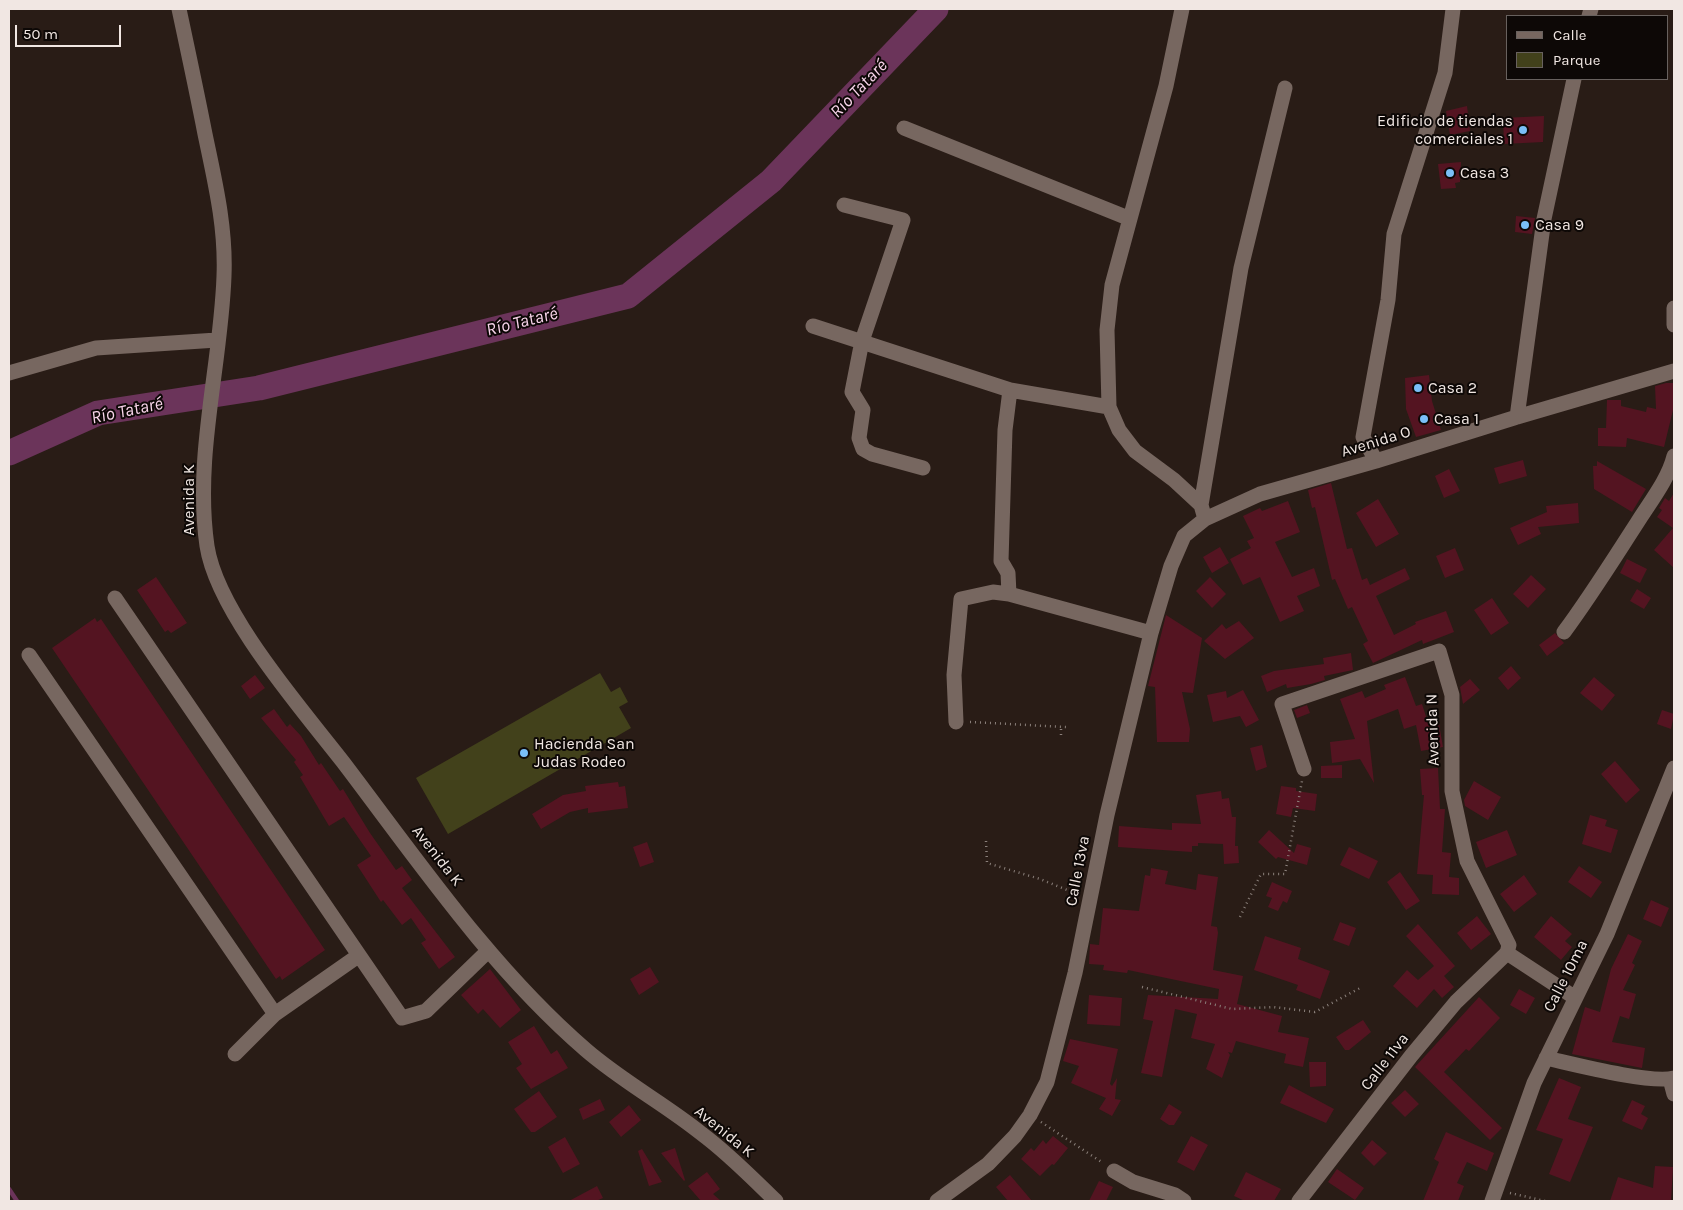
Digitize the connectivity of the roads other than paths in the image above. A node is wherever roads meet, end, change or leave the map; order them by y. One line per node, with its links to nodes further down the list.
1 (179, 9): 12 (street, Avenida K)
2 (1182, 9): 8 (street)
3 (1453, 9): 20 (street)
4 (1574, 80): 18 (street)
5 (1285, 88): 22 (street)
6 (904, 128): 8 (street)
7 (844, 205): 13 (street)
8 (1128, 218): 17 (street)
9 (1674, 308): 10 (street)
10 (1674, 325)
11 (813, 326): 13 (street)
12 (217, 340): 15 (street); 31 (street, Avenida K)
13 (862, 341): 16 (street); 21 (street)
14 (1674, 371): 18 (street, Avenida O)
15 (9, 373)
16 (1010, 390): 17 (street); 23 (street)
17 (1109, 407): 22 (street)
18 (1516, 417): 20 (street, Avenida O)
19 (1674, 456): 25 (street)
20 (1376, 461): 22 (street, Avenida O)
21 (923, 468)
22 (1203, 512): 26 (street, Calle 13va)
23 (1009, 594): 26 (street); 28 (street)
24 (115, 598): 33 (street)
25 (1564, 632)
26 (1151, 633): 43 (street, Calle 13va)
27 (29, 655): 35 (street)
28 (956, 722)
29 (1674, 768): 34 (street, Calle 10ma)
30 (1304, 769): 32 (street, Avenida N)
31 (488, 951): 33 (street); 42 (street, Avenida K)
32 (1508, 953): 34 (street); 45 (street, Calle 11va)
33 (358, 956): 35 (street)
34 (1574, 997): 37 (street, Calle 10ma)
35 (275, 1014): 36 (street)
36 (235, 1054)
37 (1546, 1058): 38 (street); 41 (street, Calle 10ma)
38 (1672, 1078): 39 (street)
39 (1674, 1094)
40 (1114, 1171): 44 (street)
41 (1494, 1195)
42 (776, 1201)
43 (937, 1201)
44 (1184, 1201)
45 (1299, 1201)

